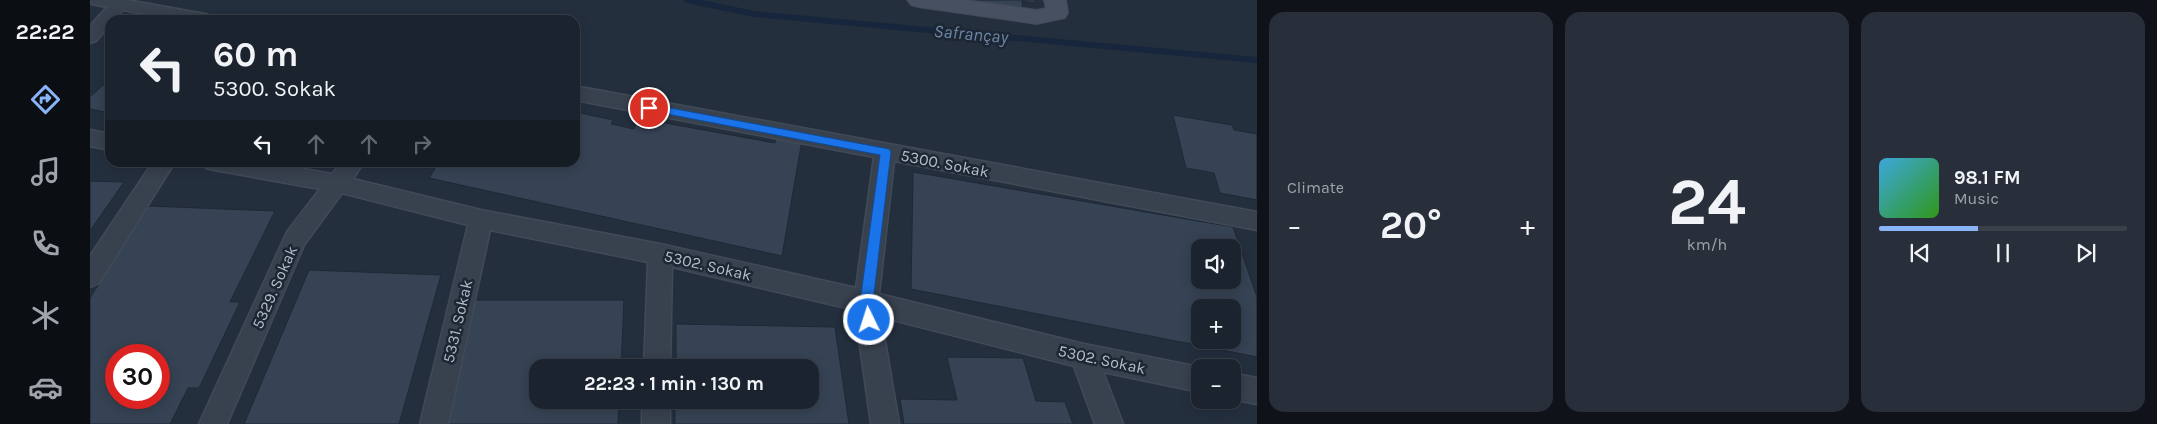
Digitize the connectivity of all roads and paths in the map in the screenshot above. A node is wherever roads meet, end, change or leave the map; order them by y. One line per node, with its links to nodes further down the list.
1 (98, 0): 4 (street)
2 (918, 0): 3 (street)
3 (1054, 0)
4 (120, 3): 5 (street); 6 (street)
5 (109, 15)
6 (180, 15)
7 (105, 20): 8 (street)
8 (90, 37)
9 (580, 94): 12 (street, 5300. Sokak)
10 (90, 138): 11 (street)
11 (105, 141)
12 (885, 152): 18 (street, 5300. Sokak); 21 (street)
13 (163, 167): 20 (street)
14 (242, 167): 16 (street, 5302. Sokak)
15 (351, 167): 16 (street, 5329. Sokak)
16 (339, 184): 17 (street, 5302. Sokak); 28 (street, 5329. Sokak)
17 (480, 219): 19 (street, 5302. Sokak); 29 (street, 5331. Sokak)
18 (1257, 221)
19 (660, 254): 21 (street, 5302. Sokak); 23 (street)
20 (90, 276)
21 (866, 302): 22 (street, 5302. Sokak); 31 (street)
22 (1084, 356): 24 (street, 5302. Sokak); 32 (street)
23 (657, 359)
24 (1191, 378)
25 (1241, 388): 26 (street)
26 (1257, 391)
27 (656, 409): 30 (street)
28 (213, 424)
29 (434, 424)
30 (656, 424)
31 (885, 424)
32 (1109, 424)

